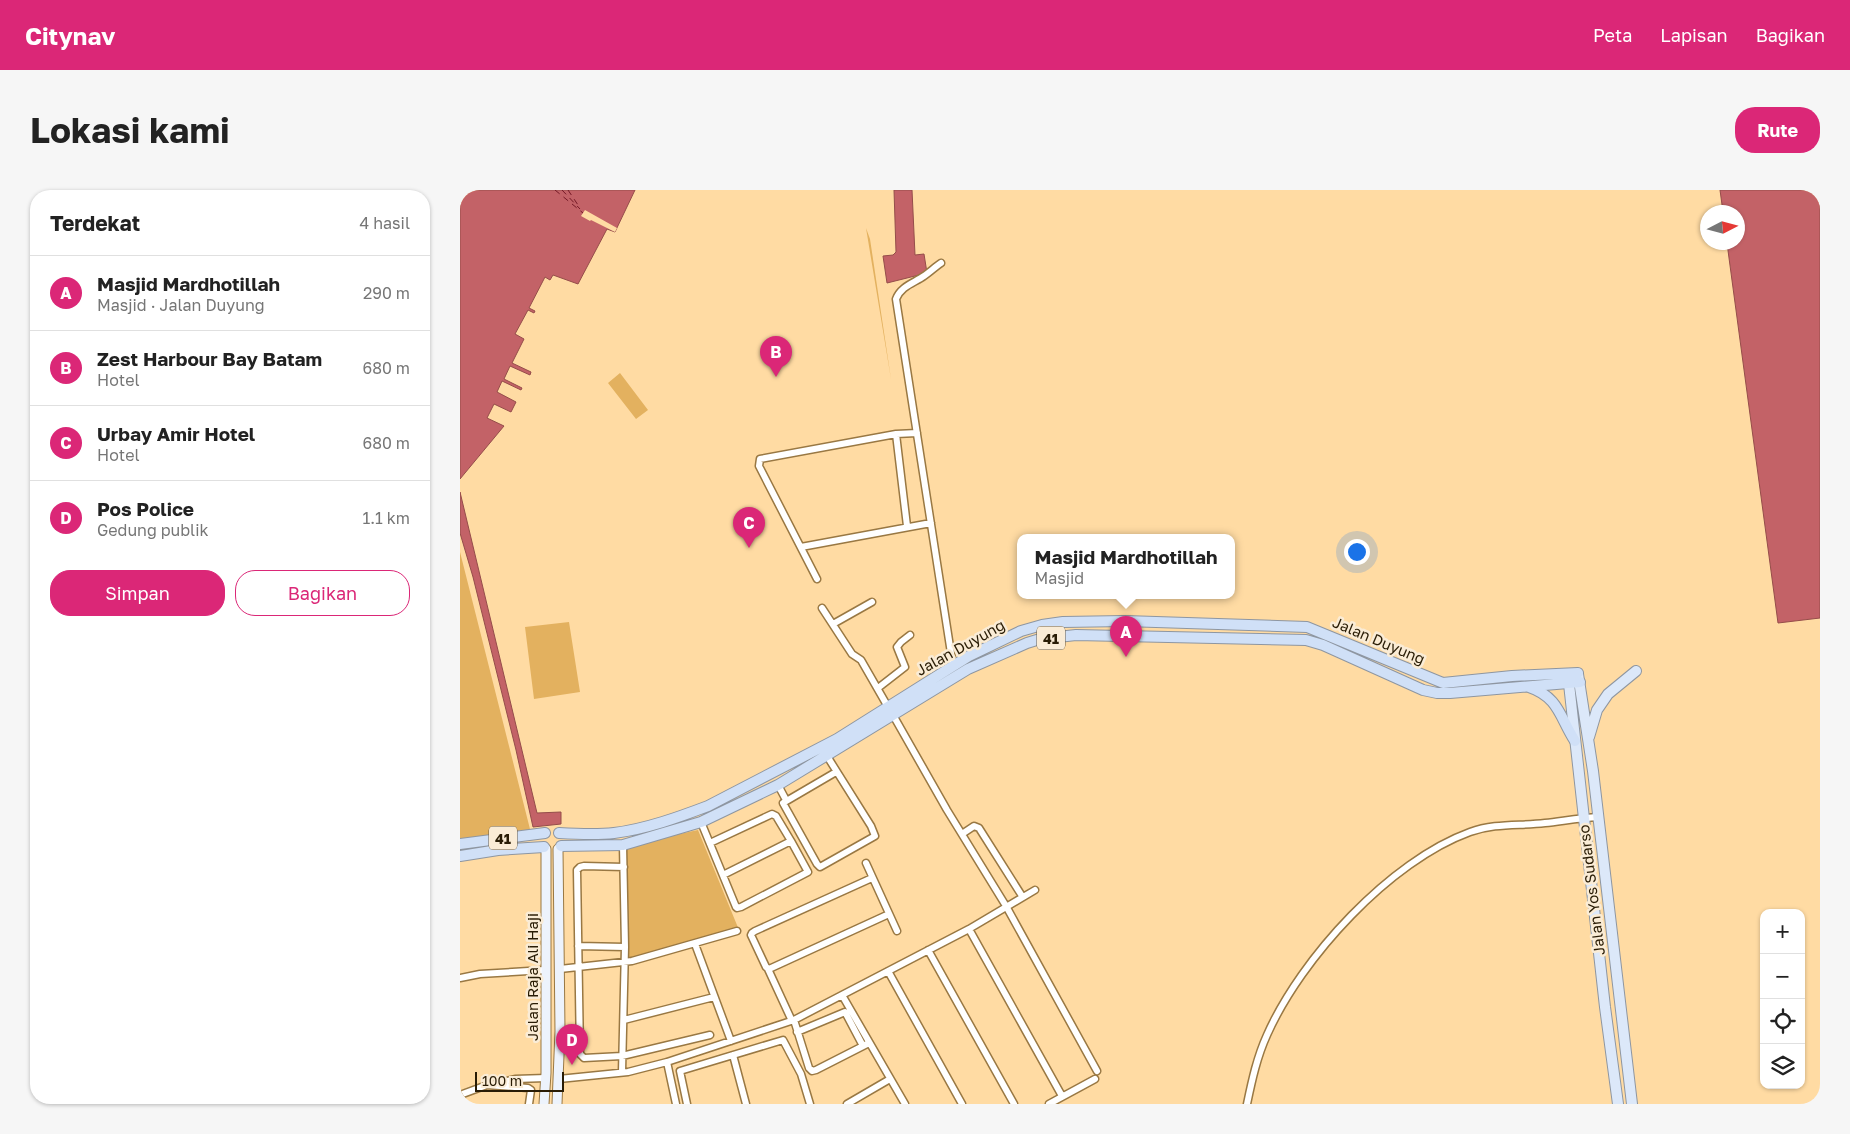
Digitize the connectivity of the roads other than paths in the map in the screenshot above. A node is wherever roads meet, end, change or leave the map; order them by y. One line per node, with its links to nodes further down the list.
1 (941, 263): 2 (street)
2 (916, 432): 3 (street); 4 (street)
3 (896, 434): 5 (street); 6 (street)
4 (931, 523): 5 (street); 14 (street)
5 (908, 526): 6 (street)
6 (801, 547): 7 (street)
7 (817, 579)
8 (872, 602): 11 (street)
9 (822, 608): 11 (street)
10 (1125, 621): 13 (highway); 14 (highway, Jalan Duyung / 41); 16 (highway, Jalan Duyung / 41)
11 (832, 624): 18 (street)
12 (910, 635): 18 (street)
13 (1125, 636): 17 (highway, Jalan Duyung / 41); 19 (highway, Jalan Duyung / 41)
14 (953, 666): 19 (highway, Jalan Duyung / 41)
15 (1636, 671): 20 (main road)
16 (1573, 678): 17 (highway, Jalan Duyung / 41); 20 (main road, Jalan Yos Sudarso); 21 (main road, Jalan Yos Sudarso)
17 (1527, 686): 21 (highway)
18 (878, 688): 19 (street)
19 (890, 711): 22 (highway, Jalan Duyung / 41); 23 (highway, Jalan Duyung / 41); 32 (street)
20 (1588, 740): 27 (main road, Jalan Yos Sudarso)
21 (1574, 741): 28 (main road, Jalan Yos Sudarso)
22 (827, 756): 24 (street); 25 (highway, Jalan Duyung / 41)
23 (779, 770): 25 (highway); 31 (highway, Jalan Duyung / 41)
24 (836, 772): 26 (street); 26 (street)
25 (782, 782): 26 (street); 29 (highway, Jalan Duyung / 41)
26 (786, 800)
27 (1598, 817): 28 (street); 98 (main road, Jalan Yos Sudarso)
28 (1583, 818): 96 (street); 97 (main road, Jalan Yos Sudarso)
29 (701, 822): 34 (street); 36 (highway, Jalan Duyung / 41)
30 (545, 833): 31 (highway, 41); 35 (highway, 41); 37 (highway)
31 (559, 834): 38 (highway)
32 (962, 834): 47 (street); 48 (street)
33 (791, 841): 34 (street); 42 (street); 42 (street)
34 (710, 843): 42 (street)
35 (460, 844)
36 (623, 845): 38 (highway, Jalan Duyung / 41); 41 (street)
37 (545, 848): 38 (highway, 41); 39 (highway, 41); 45 (main road, Jalan Raja Ali Haji)
38 (559, 848): 46 (main road, Jalan Raja Ali Haji)
39 (460, 856)
40 (866, 864): 43 (street)
41 (624, 867): 54 (street); 55 (street)
42 (723, 875)
43 (872, 878): 49 (street); 60 (street)
44 (1035, 890): 47 (street)
45 (546, 896): 46 (main road); 61 (main road, Jalan Raja Ali Haji)
46 (559, 896): 59 (main road, Jalan Raja Ali Haji)
47 (1022, 896): 48 (street)
48 (1006, 906): 50 (street); 75 (street)
49 (889, 914): 52 (street); 60 (street)
50 (969, 929): 56 (street); 83 (street)
51 (737, 931): 53 (street)
52 (897, 931)
53 (695, 944): 57 (street); 65 (street)
54 (578, 946): 55 (street); 58 (street)
55 (625, 947): 57 (street)
56 (928, 950): 62 (street); 94 (street)
57 (624, 962): 58 (street); 66 (street)
58 (580, 967): 59 (street); 73 (street)
59 (560, 969): 78 (main road, Jalan Raja Ali Haji)
60 (768, 969): 67 (street)
61 (545, 970): 63 (street); 77 (main road, Jalan Raja Ali Haji)
62 (888, 972): 64 (street); 93 (street)
63 (460, 978)
64 (842, 995): 67 (street); 71 (street)
65 (714, 997): 66 (street); 70 (street)
66 (624, 1020): 73 (street)
67 (793, 1020): 68 (street); 70 (street)
68 (798, 1032): 71 (street); 71 (street)
69 (710, 1035): 73 (street)
70 (731, 1042): 74 (street)
71 (866, 1044): 79 (street)
72 (732, 1055): 88 (street); 89 (street); 90 (street)
73 (622, 1056): 76 (street)
74 (667, 1062): 76 (street); 87 (street)
75 (1097, 1071)
76 (622, 1072): 78 (street)
77 (546, 1078): 81 (street); 85 (main road, Jalan Raja Ali Haji)
78 (559, 1079): 86 (main road, Jalan Raja Ali Haji)
79 (890, 1079): 91 (street); 92 (street)
80 (1095, 1079): 83 (street)
81 (487, 1085): 82 (street); 84 (street)
82 (460, 1095)
83 (1062, 1096): 95 (street)
84 (529, 1104)
85 (544, 1104)
86 (557, 1104)
87 (676, 1104)
88 (687, 1104)
89 (746, 1104)
90 (810, 1104)
91 (847, 1104)
92 (905, 1104)
93 (962, 1104)
94 (1014, 1104)
95 (1049, 1104)
96 (1247, 1104)
97 (1618, 1104)
98 (1632, 1104)

